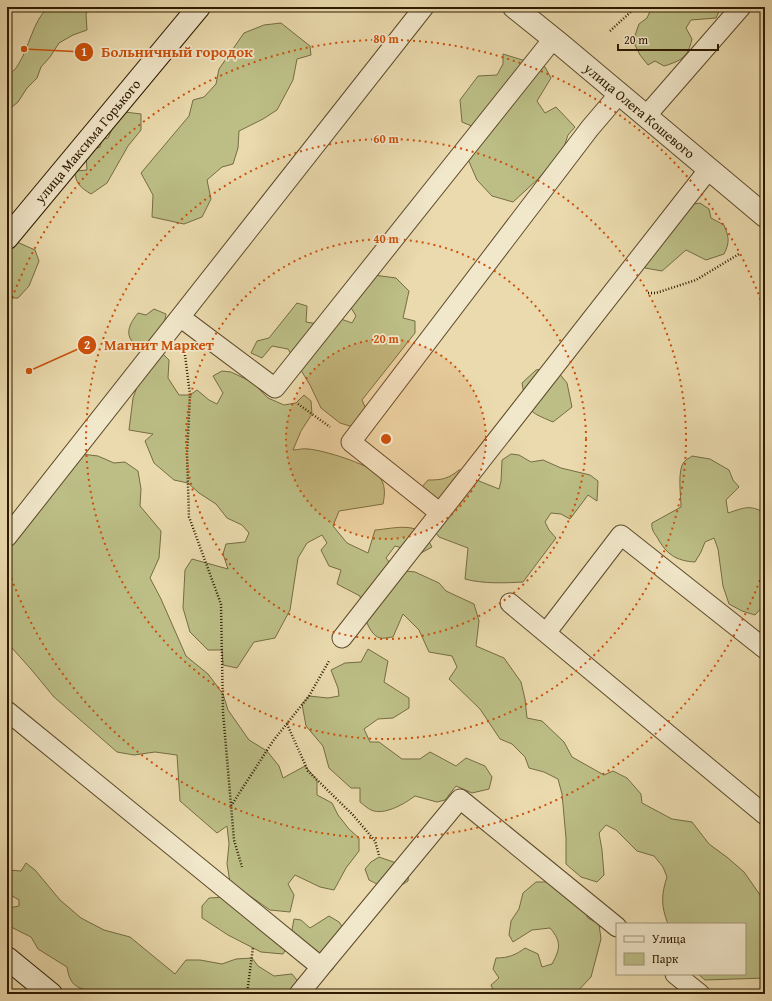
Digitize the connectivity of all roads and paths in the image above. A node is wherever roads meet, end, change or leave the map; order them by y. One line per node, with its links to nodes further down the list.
1 (199, 7): 12 (main road, улица Максима Горького)
2 (424, 7): 15 (lane)
3 (514, 7): 7 (main road, улица Олега Кошевого)
4 (636, 7): 6 (path)
5 (741, 7): 9 (lane)
6 (610, 31)
7 (554, 39): 8 (main road, улица Олега Кошевого); 16 (lane)
8 (619, 94): 9 (main road, улица Олега Кошевого); 17 (lane)
9 (646, 116): 10 (main road, улица Олега Кошевого)
10 (709, 169): 11 (main road, улица Олега Кошевого); 14 (lane)
11 (765, 216)
12 (7, 238)
13 (739, 254): 14 (path)
14 (611, 295): 18 (lane)
15 (180, 317): 16 (lane); 19 (lane); 26 (path)
16 (275, 388): 17 (path)
17 (351, 442): 18 (lane)
18 (440, 513): 22 (lane)
19 (7, 537)
20 (510, 603): 21 (lane)
21 (546, 633): 23 (lane); 27 (lane)
22 (342, 638): 25 (path)
23 (765, 649)
24 (7, 711): 30 (lane)
25 (287, 724): 26 (path); 29 (path)
26 (231, 806): 28 (path)
27 (765, 815)
28 (243, 868)
29 (386, 889): 31 (lane); 33 (lane)
30 (258, 916): 33 (lane); 36 (path)
31 (616, 926)
32 (7, 958): 35 (main road)
33 (321, 967): 37 (lane)
34 (676, 975): 38 (lane)
35 (51, 994)
36 (247, 994)
37 (300, 994)
38 (700, 994)

